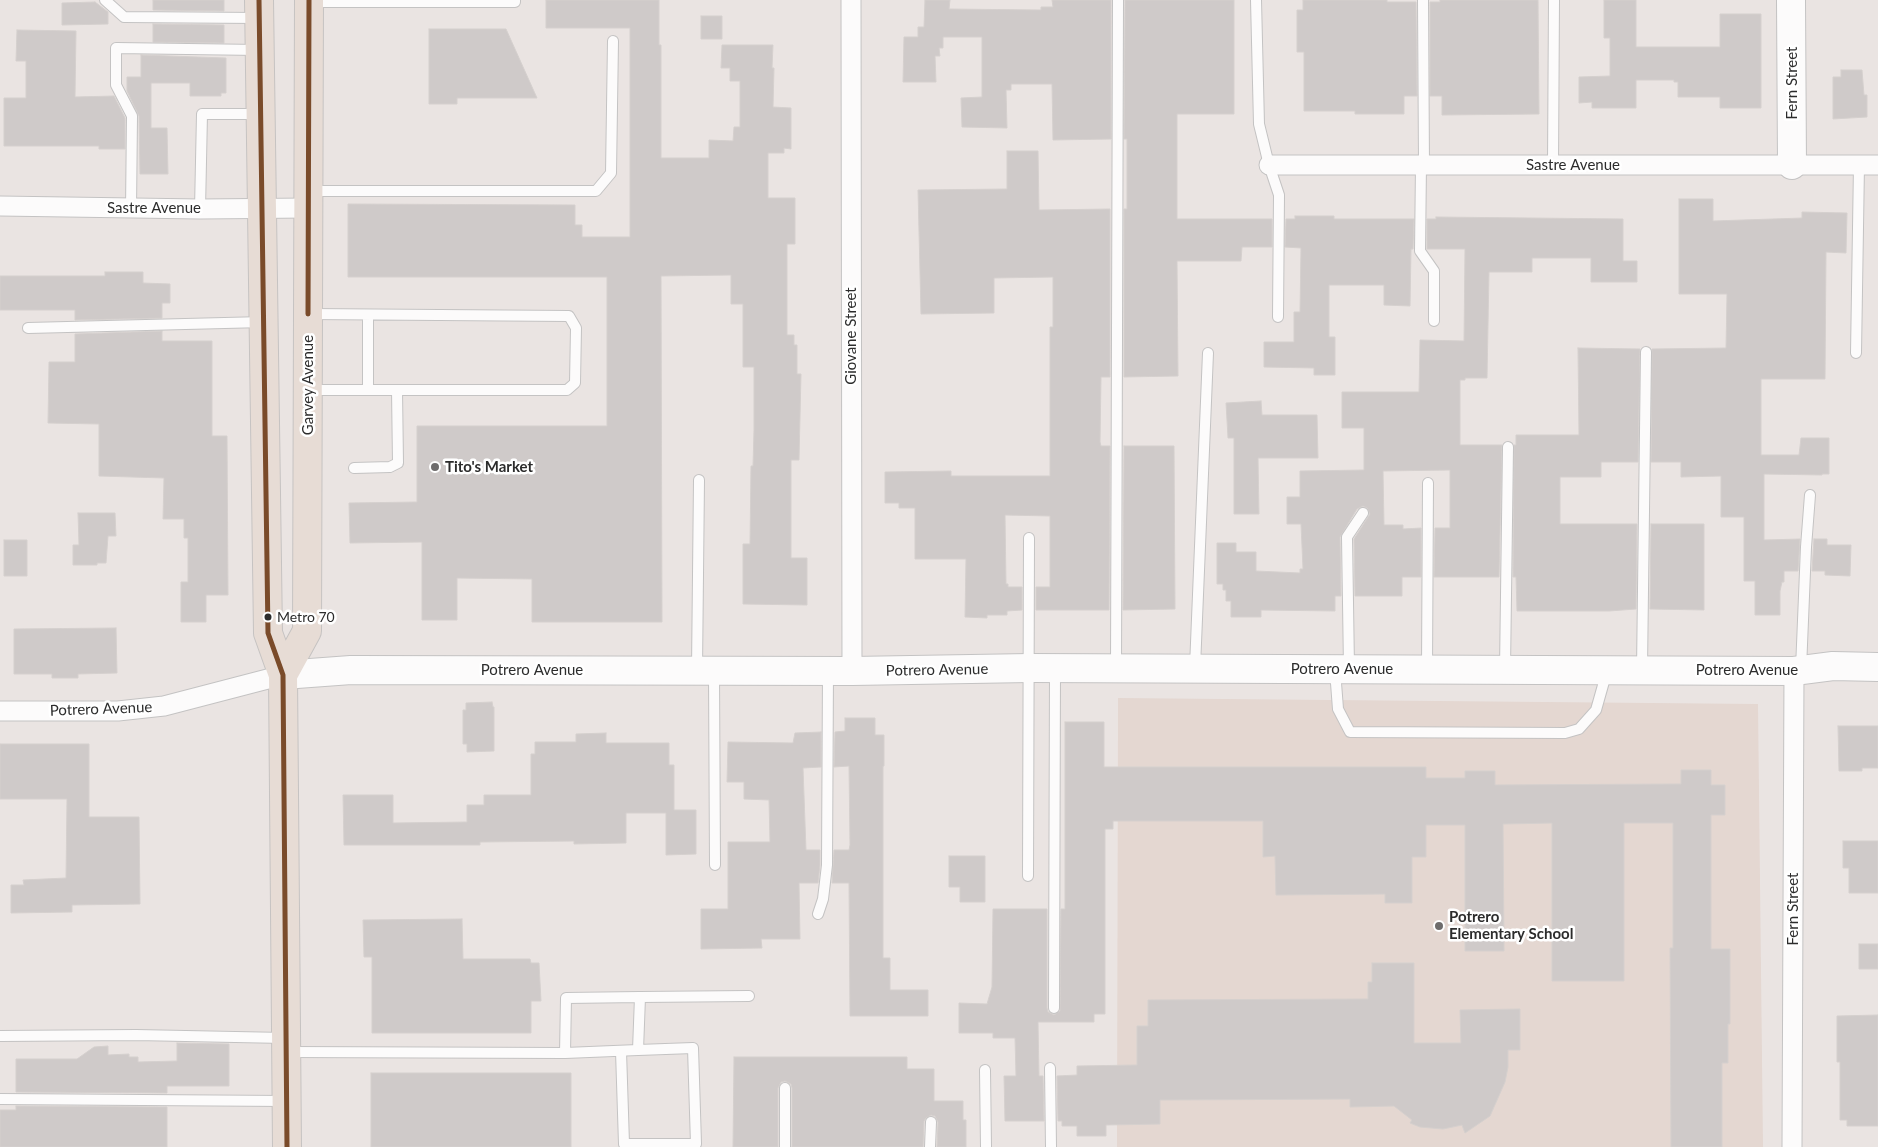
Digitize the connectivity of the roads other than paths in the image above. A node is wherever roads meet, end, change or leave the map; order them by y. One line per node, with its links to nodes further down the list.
1 (105, 0): 10 (lane)
2 (514, 0): 9 (lane)
3 (851, 0): 54 (street, Giovane Street)
4 (1118, 0): 46 (lane)
5 (1256, 0): 14 (lane)
6 (1423, 0): 15 (lane)
7 (1554, 0): 16 (lane)
8 (1791, 0): 17 (street, Fern Street)
9 (309, 1): 20 (main road, Garvey Avenue)
10 (259, 9): 12 (main road, Garvey Avenue)
11 (613, 41): 20 (lane)
12 (260, 50): 13 (main road, Garvey Avenue); 23 (lane)
13 (261, 114): 22 (main road, Garvey Avenue); 24 (lane)
14 (1269, 165): 15 (street, Sastre Avenue); 27 (lane)
15 (1422, 165): 16 (street, Sastre Avenue); 28 (lane)
16 (1553, 165): 17 (street, Sastre Avenue)
17 (1792, 165): 18 (street, Sastre Avenue)
18 (1859, 165): 19 (street, Sastre Avenue); 33 (lane)
19 (1878, 165)
20 (308, 199): 22 (street, Sastre Avenue); 25 (main road, Garvey Avenue)
21 (0, 206): 23 (street, Sastre Avenue)
22 (263, 208): 24 (street, Sastre Avenue); 29 (main road, Garvey Avenue)
23 (131, 209): 24 (street, Sastre Avenue)
24 (200, 209)
25 (308, 314): 26 (lane); 34 (main road, Garvey Avenue)
26 (368, 315): 35 (lane); 36 (lane)
27 (1278, 317)
28 (1434, 320)
29 (265, 322): 30 (lane); 56 (main road, Garvey Avenue)
30 (28, 328)
31 (1646, 352): 52 (lane)
32 (1208, 353): 47 (lane)
33 (1856, 353)
34 (308, 390): 35 (lane); 56 (main road, Garvey Avenue)
35 (368, 390): 36 (lane)
36 (397, 390): 38 (lane)
37 (1508, 447): 50 (lane)
38 (354, 468)
39 (699, 480): 53 (lane)
40 (1428, 483): 49 (lane)
41 (1810, 495): 55 (lane)
42 (1363, 513): 48 (lane)
43 (1029, 538): 45 (lane)
44 (1878, 667): 55 (street, Potrero Avenue)
45 (1042, 669): 46 (street, Potrero Avenue); 54 (street, Potrero Avenue); 59 (lane); 63 (lane)
46 (1116, 669): 47 (street, Potrero Avenue)
47 (1195, 669): 48 (street, Potrero Avenue)
48 (1342, 669): 49 (street, Potrero Avenue); 51 (lane)
49 (1427, 670): 50 (street, Potrero Avenue)
50 (1505, 670): 51 (street, Potrero Avenue)
51 (1608, 670): 52 (street, Potrero Avenue)
52 (1642, 670): 55 (street, Potrero Avenue)
53 (705, 671): 54 (street, Potrero Avenue); 56 (street, Potrero Avenue); 58 (lane)
54 (840, 671): 60 (lane)
55 (1798, 671): 80 (street, Fern Street)
56 (283, 675): 57 (street, Potrero Avenue); 65 (main road, Garvey Avenue)
57 (0, 711)
58 (715, 865)
59 (1028, 876)
60 (818, 914)
61 (749, 996): 62 (lane)
62 (640, 997): 67 (lane); 68 (lane)
63 (1054, 1008)
64 (0, 1036): 65 (lane)
65 (286, 1045): 68 (lane); 73 (main road, Garvey Avenue)
66 (621, 1050): 67 (lane); 67 (lane); 68 (lane)
67 (638, 1050)
68 (565, 1053)
69 (1050, 1068): 79 (lane)
70 (985, 1070): 78 (lane)
71 (785, 1088): 76 (lane)
72 (0, 1099): 73 (lane)
73 (287, 1101): 75 (main road, Garvey Avenue)
74 (930, 1122): 77 (lane)
75 (287, 1147)
76 (785, 1147)
77 (930, 1147)
78 (986, 1147)
79 (1051, 1147)
80 (1792, 1147)

